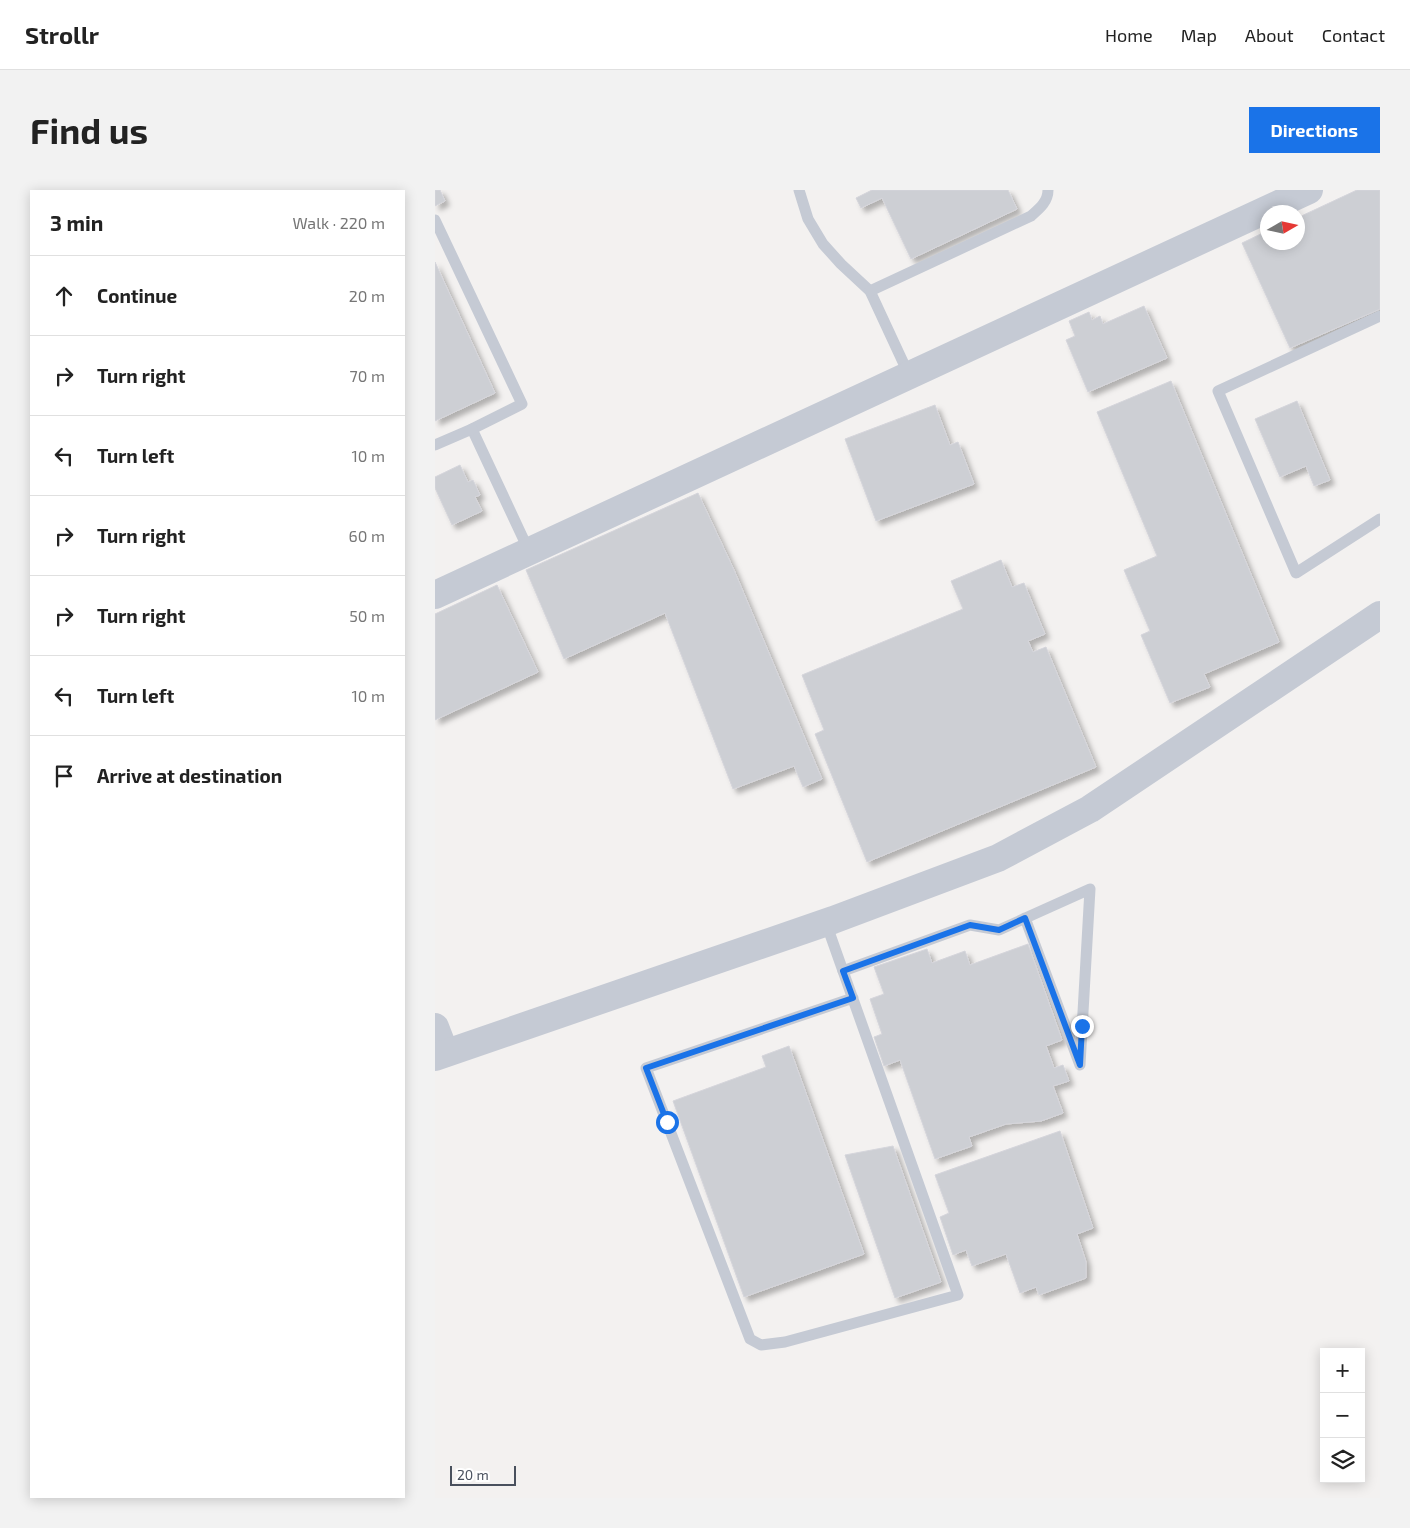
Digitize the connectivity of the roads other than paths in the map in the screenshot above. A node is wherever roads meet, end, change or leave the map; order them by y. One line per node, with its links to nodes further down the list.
1 (799, 190): 5 (lane)
2 (1048, 190): 5 (lane)
3 (1309, 190): 7 (street)
4 (435, 220): 8 (lane)
5 (870, 291): 7 (lane)
6 (1380, 316): 10 (lane)
7 (909, 375): 11 (street)
8 (472, 429): 9 (lane); 11 (lane)
9 (435, 445)
10 (1380, 519)
11 (529, 551): 12 (street)
12 (435, 595)
13 (1380, 615): 15 (street)
14 (1025, 918): 14 (lane); 16 (lane)
15 (826, 922): 16 (lane); 19 (street)
16 (843, 971): 17 (lane)
17 (853, 998): 17 (lane)
18 (435, 1027): 19 (street)
19 (440, 1055)

